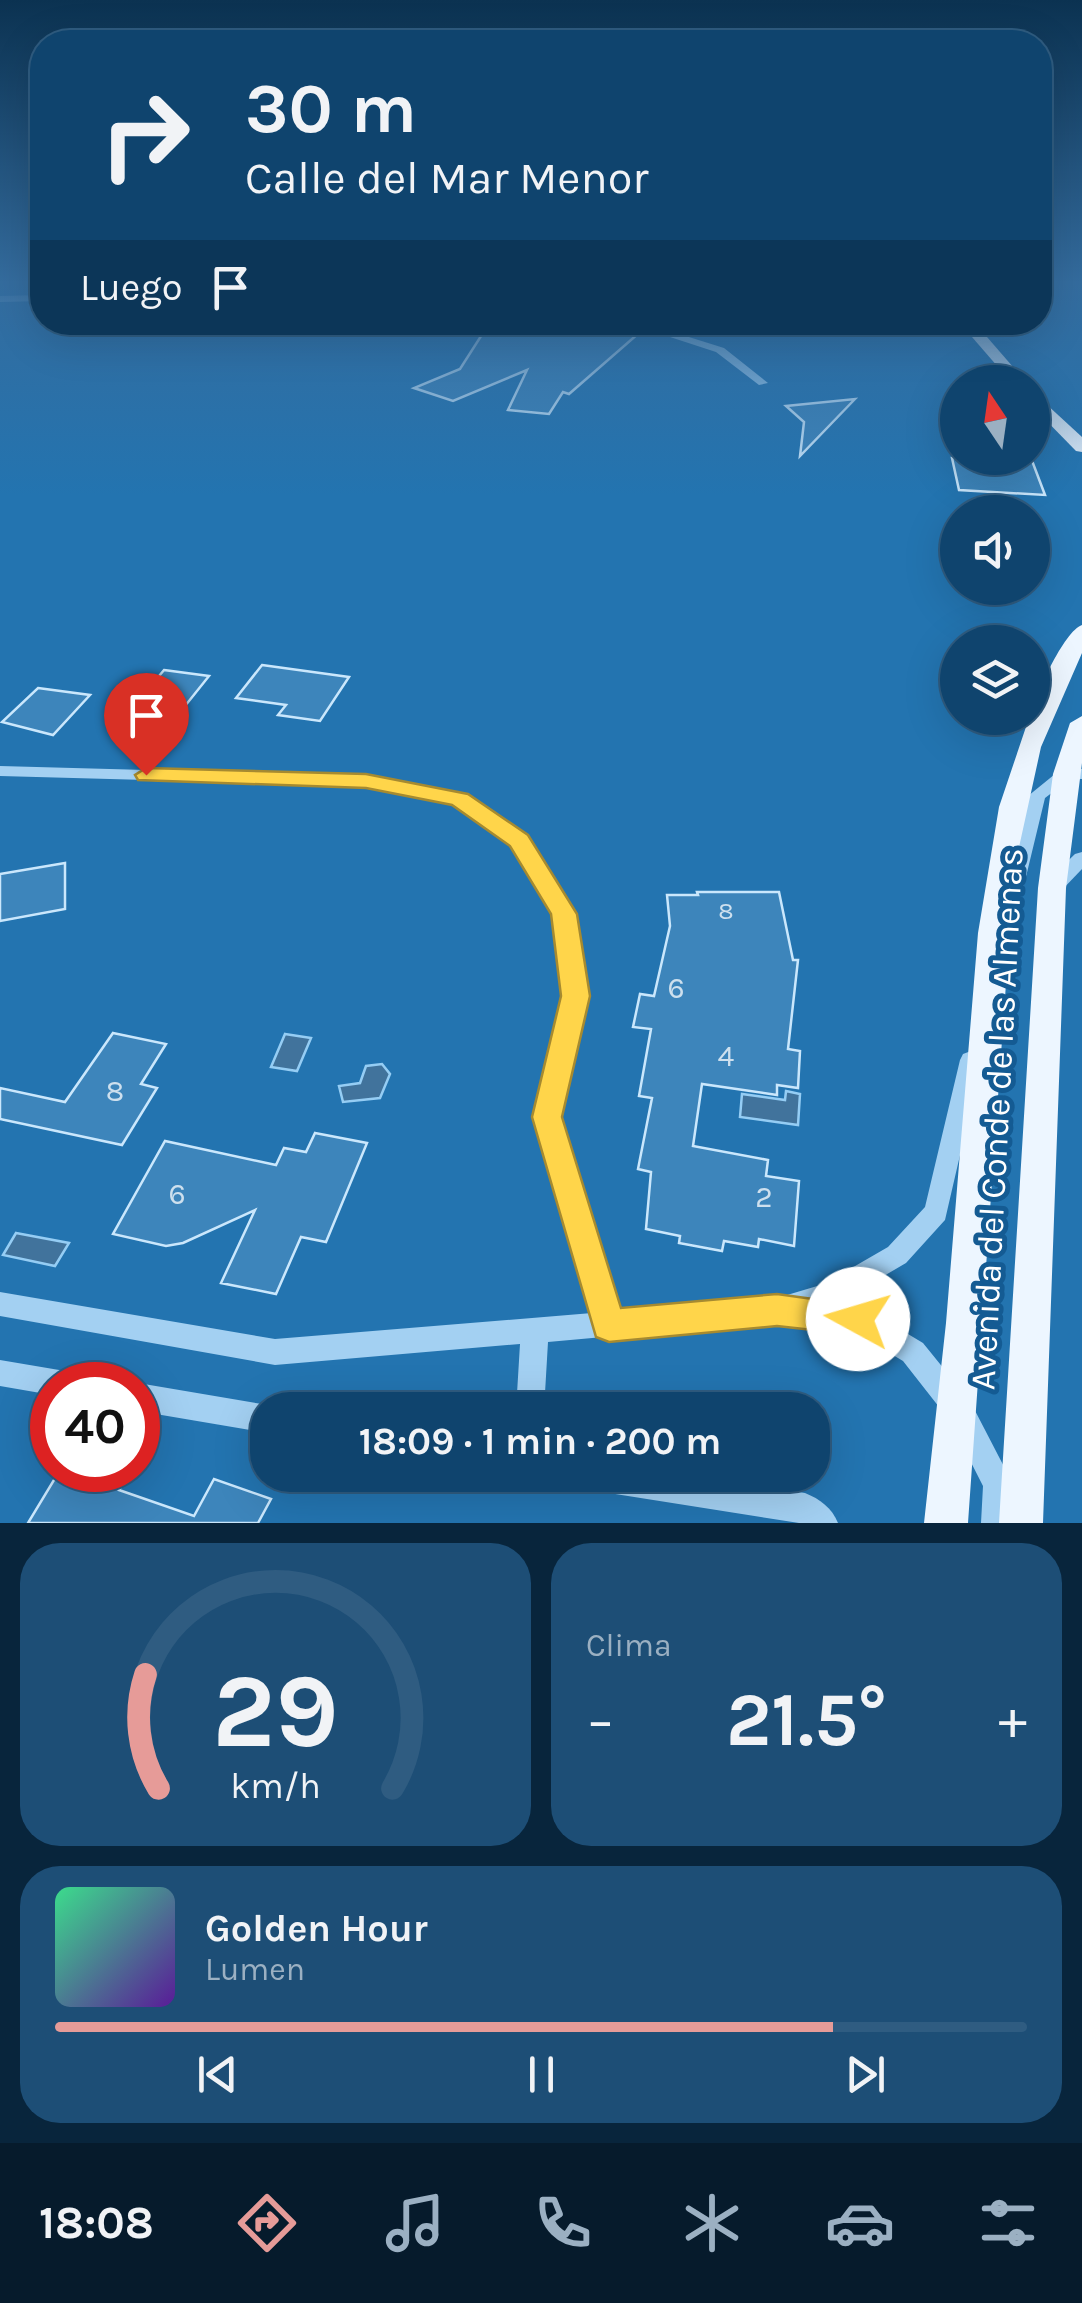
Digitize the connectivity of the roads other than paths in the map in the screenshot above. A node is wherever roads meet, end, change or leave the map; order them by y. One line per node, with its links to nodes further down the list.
1 (724, 353): 2 (street)
2 (763, 383)
3 (1050, 414): 4 (main road)
4 (1082, 447)
5 (1082, 632): 11 (main road, Avenida del Conde de las Almenas)
6 (1082, 725): 8 (main road, Avenida del Conde de las Almenas)
7 (0, 771): 14 (street)
8 (1074, 774): 10 (main road, Avenida del Conde de las Almenas); 11 (street)
9 (1082, 858): 10 (street)
10 (1052, 888): 26 (main road, Avenida del Conde de las Almenas)
11 (988, 984): 13 (street); 20 (main road, Avenida del Conde de las Almenas)
12 (0, 1304): 15 (street)
13 (777, 1310): 14 (street); 20 (street)
14 (609, 1326): 15 (street)
15 (535, 1332): 18 (street)
16 (0, 1372): 17 (street)
17 (30, 1377)
18 (531, 1392)
19 (160, 1400): 21 (street)
20 (960, 1411): 24 (main road, Avenida del Conde de las Almenas); 25 (street, Avenida del Conde de las Almenas)
21 (250, 1416)
22 (701, 1492): 23 (street)
23 (823, 1523)
24 (946, 1523)
25 (996, 1523)
26 (1022, 1523)

